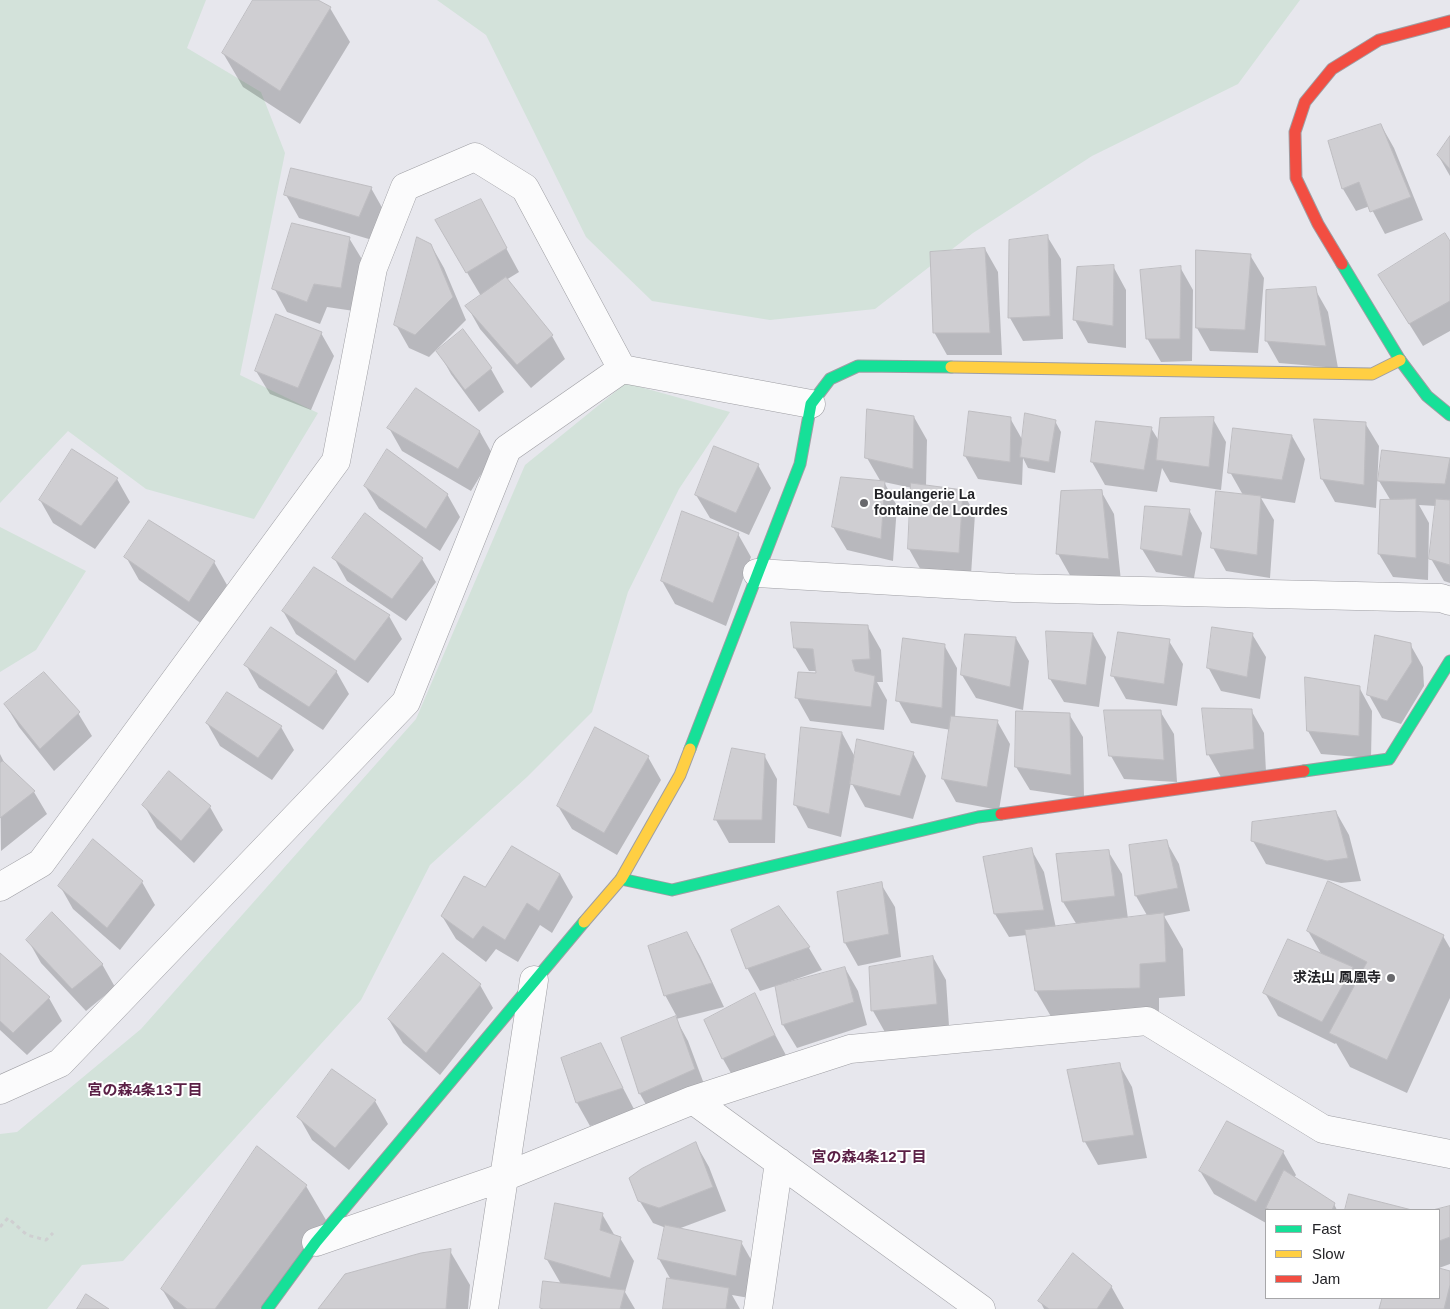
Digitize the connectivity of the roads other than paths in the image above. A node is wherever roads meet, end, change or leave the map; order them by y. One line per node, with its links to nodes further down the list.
1 (1450, 21): 2 (street)
2 (1400, 360): 4 (street); 5 (street)
3 (622, 368): 4 (street); 10 (street); 12 (street)
4 (811, 404): 6 (street)
5 (1450, 415)
6 (757, 573): 7 (street); 9 (street)
7 (1450, 601)
8 (1450, 661): 9 (street)
9 (621, 879): 11 (street)
10 (0, 888)
11 (534, 980): 16 (street); 17 (street)
12 (0, 1090)
13 (693, 1100): 14 (street); 15 (street); 16 (street)
14 (1450, 1154)
15 (779, 1162): 20 (street); 21 (street)
16 (504, 1176): 17 (street); 19 (street)
17 (316, 1242): 18 (street)
18 (267, 1309)
19 (484, 1309)
20 (758, 1309)
21 (981, 1309)

